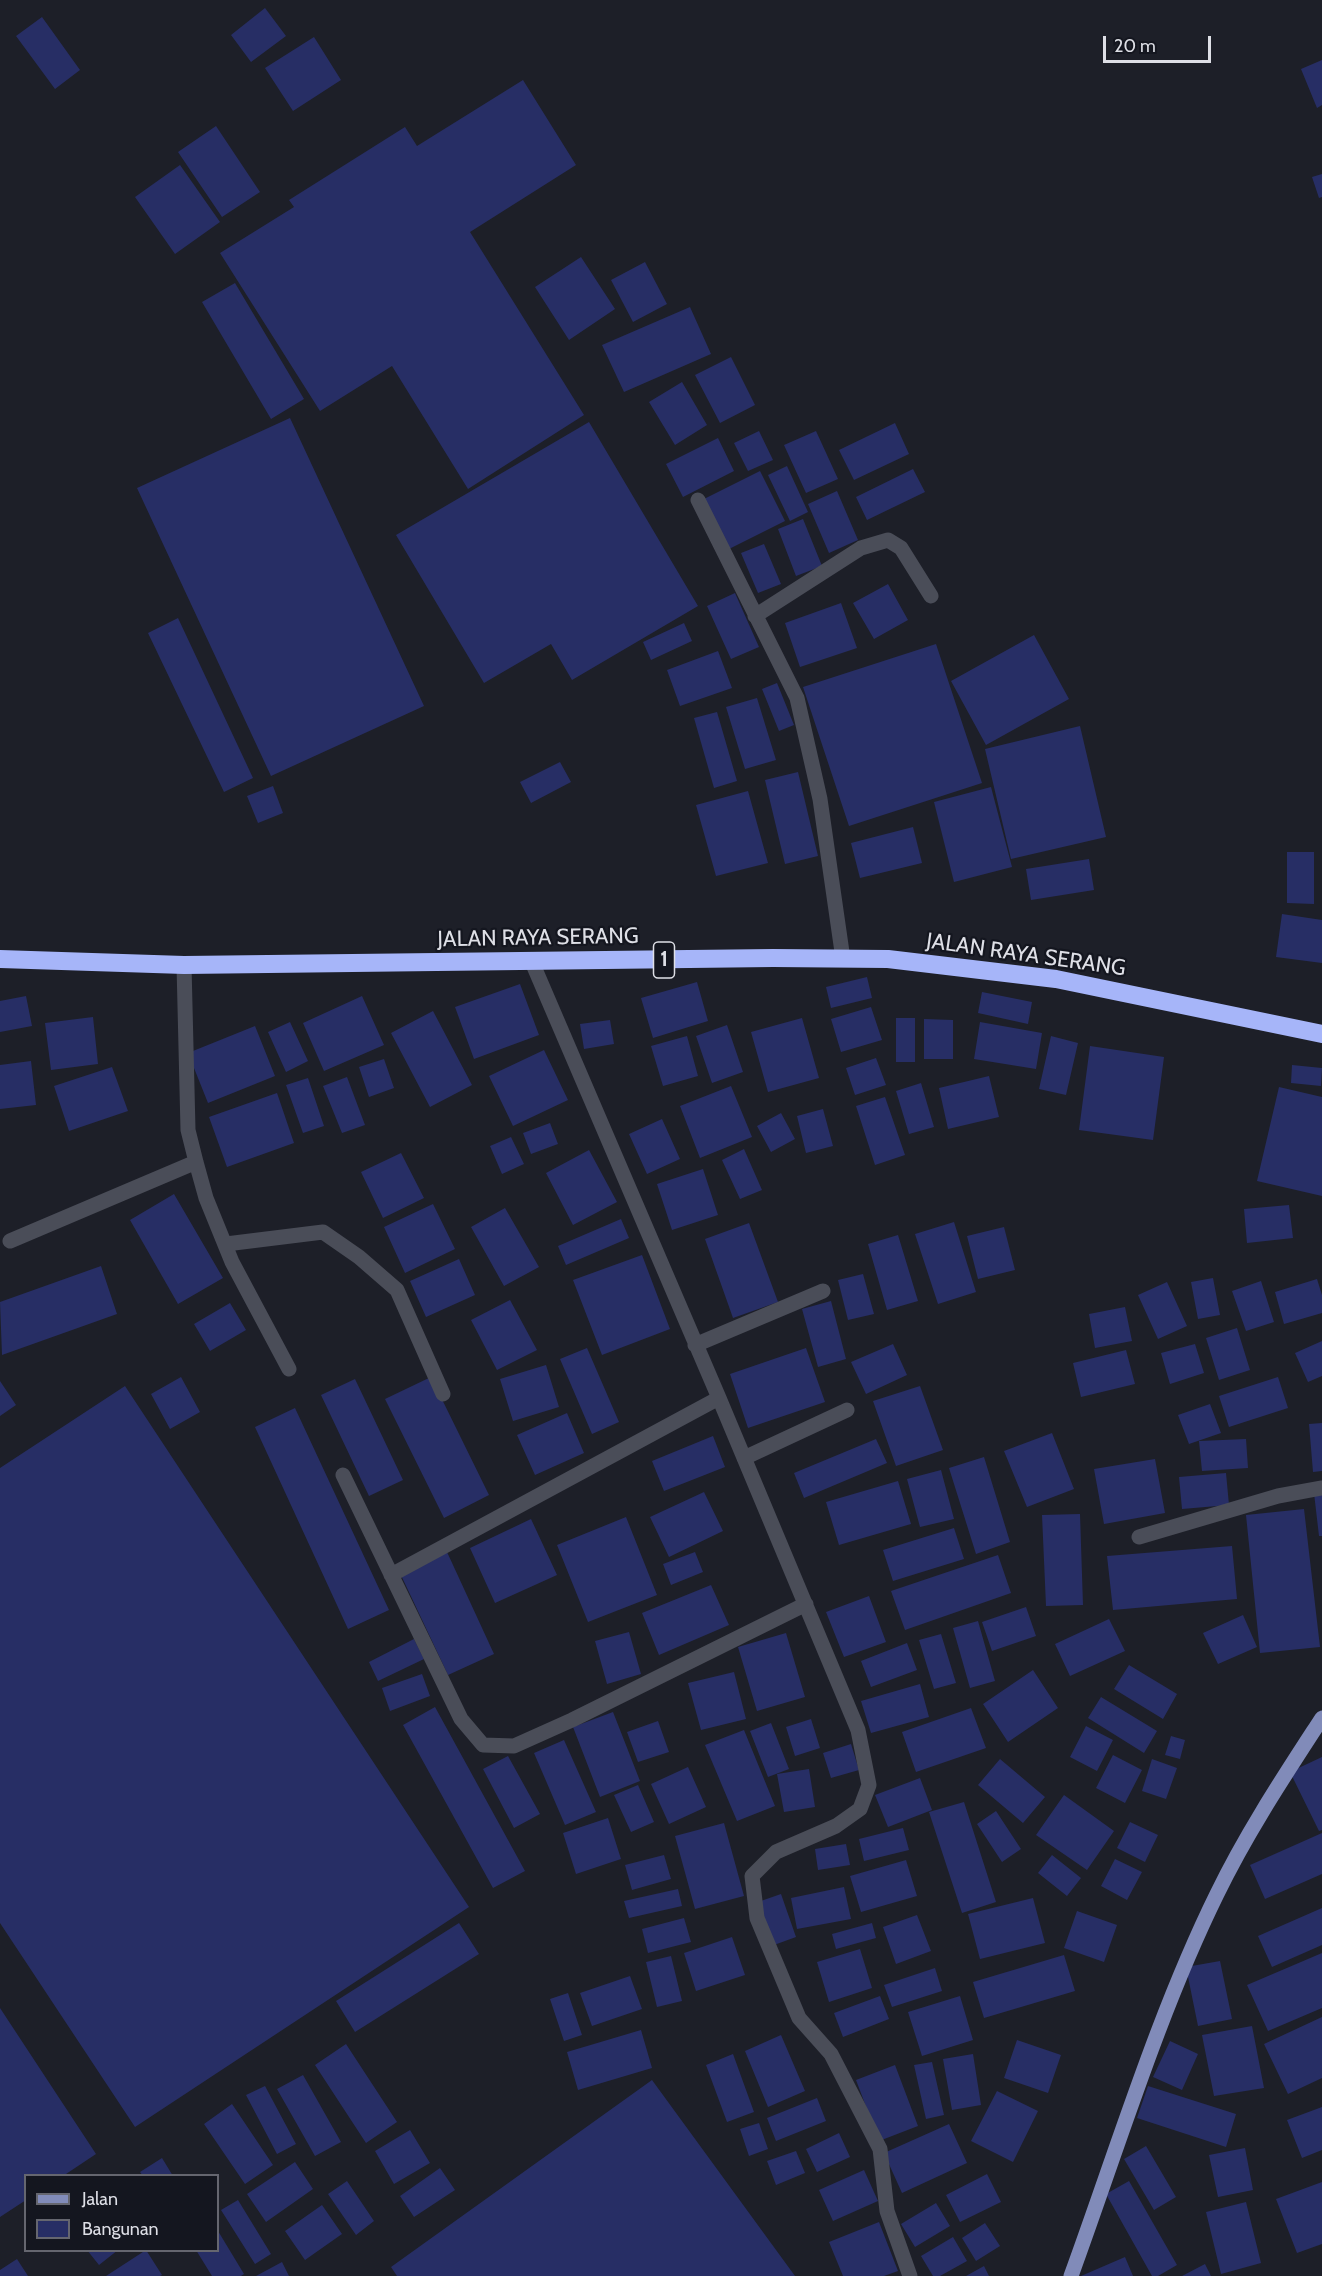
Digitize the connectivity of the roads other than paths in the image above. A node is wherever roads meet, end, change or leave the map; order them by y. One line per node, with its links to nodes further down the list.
1 (698, 500): 3 (street)
2 (931, 596): 3 (street)
3 (755, 616): 5 (street)
4 (0, 959): 7 (highway, JALAN RAYA SERANG / 1)
5 (843, 959): 6 (highway, JALAN RAYA SERANG / 1); 8 (highway, JALAN RAYA SERANG / 1)
6 (532, 962): 7 (highway, JALAN RAYA SERANG / 1); 13 (street)
7 (184, 965): 9 (street)
8 (1322, 1034)
9 (196, 1162): 10 (street); 11 (street)
10 (10, 1241)
11 (226, 1244): 14 (street); 15 (street)
12 (823, 1291): 13 (street)
13 (695, 1344): 16 (street)
14 (289, 1369)
15 (443, 1394)
16 (719, 1398): 18 (street); 22 (street)
17 (847, 1410): 18 (street)
18 (744, 1458): 23 (street)
19 (343, 1475): 22 (street)
20 (1322, 1488): 21 (street)
21 (1139, 1537)
22 (391, 1575): 23 (street)
23 (806, 1605): 25 (street)
24 (1322, 1718): 26 (main road)
25 (910, 2276)
26 (1071, 2276)

